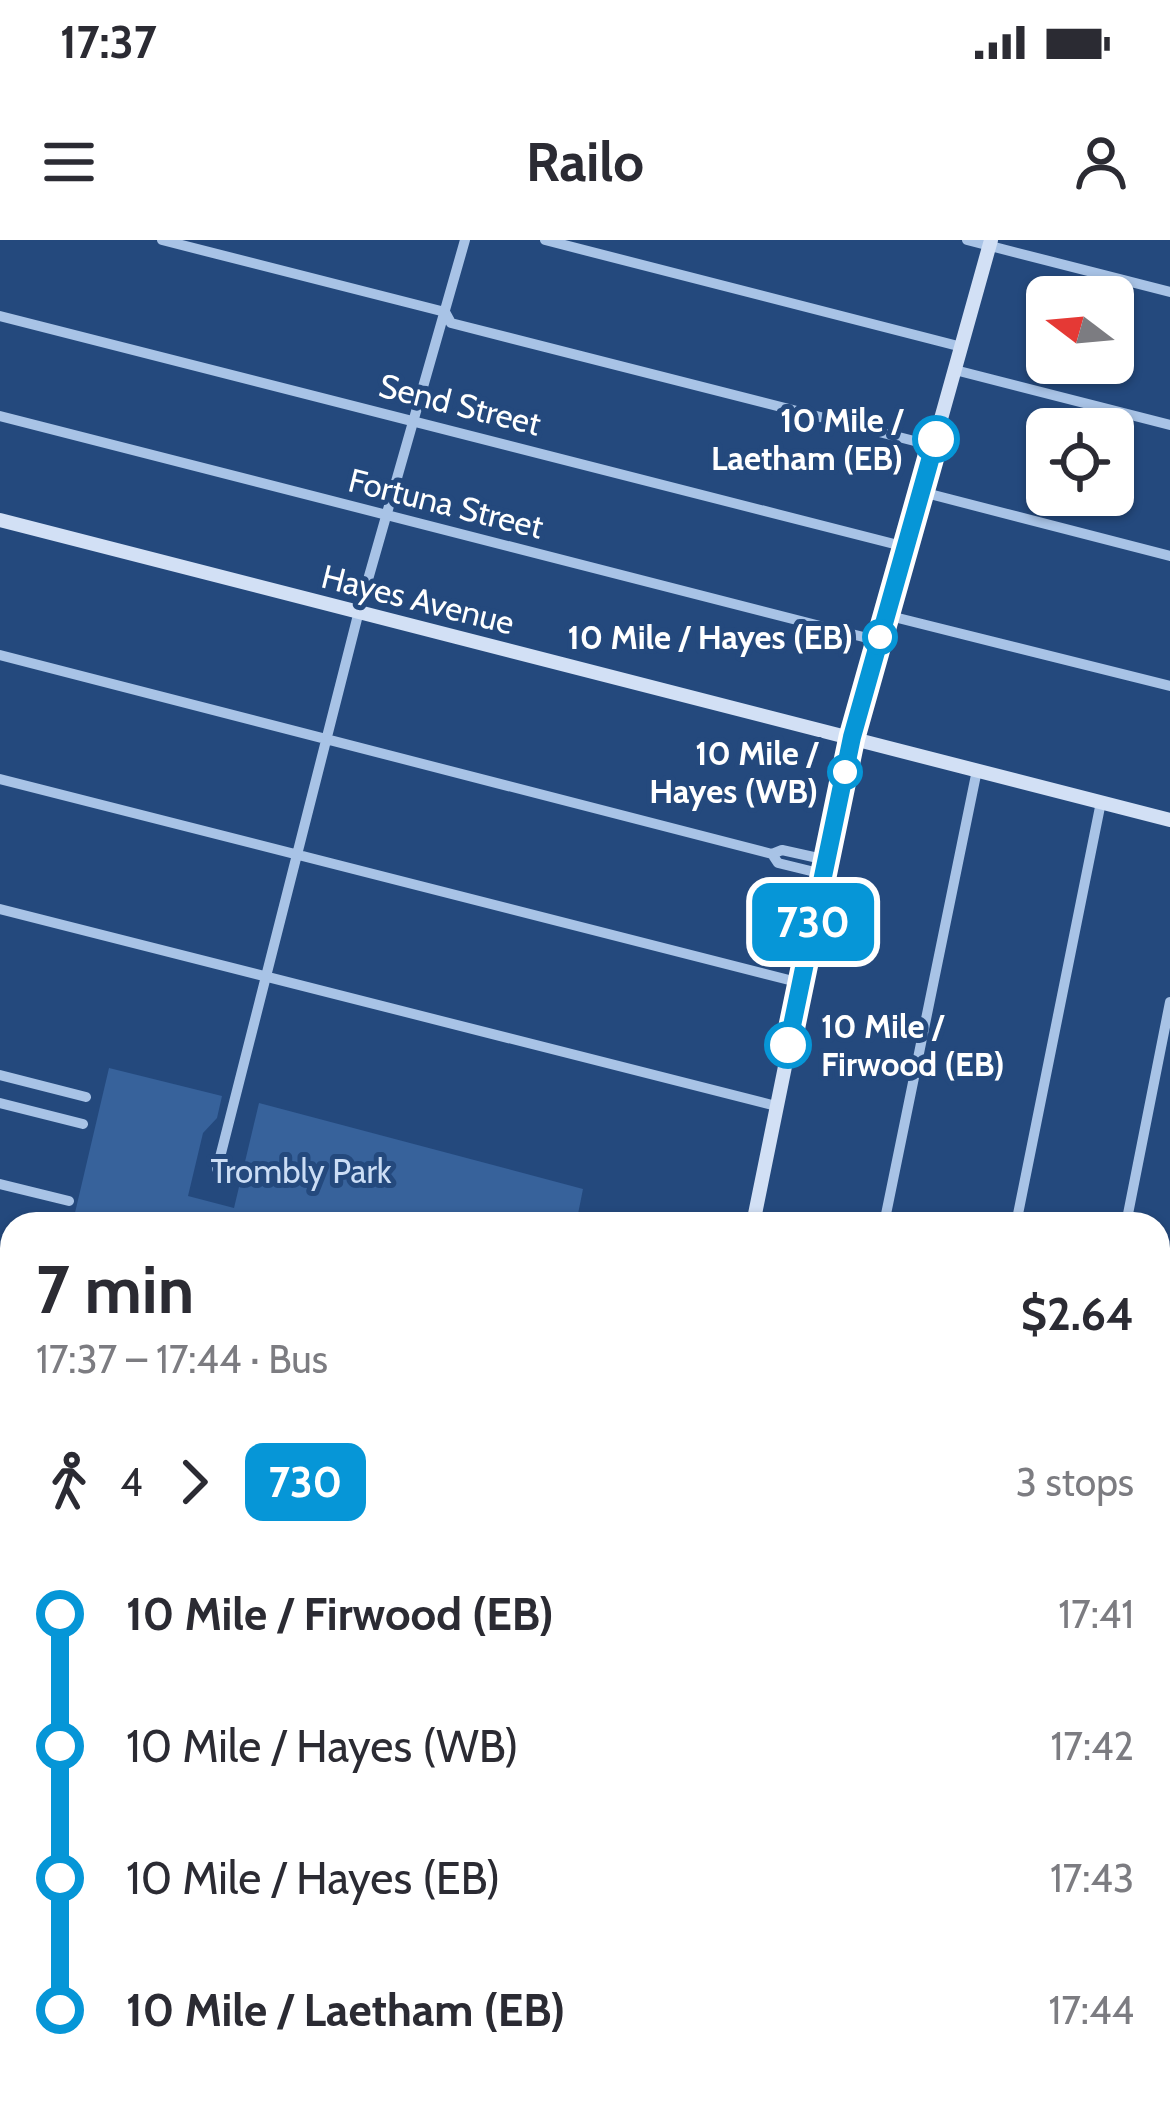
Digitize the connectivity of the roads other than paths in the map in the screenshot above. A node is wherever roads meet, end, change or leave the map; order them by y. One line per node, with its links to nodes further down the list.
1 (162, 240): 7 (street)
2 (465, 240): 7 (street)
3 (544, 240): 9 (street)
4 (968, 240): 5 (street)
5 (990, 243): 6 (street); 9 (street)
6 (1170, 292)
7 (446, 312): 12 (street); 14 (street)
8 (0, 316): 12 (street, Send Street)
9 (962, 347): 10 (street)
10 (955, 370): 13 (street); 14 (street)
11 (0, 416): 16 (street, Fortuna Street)
12 (412, 420): 16 (street); 18 (street, Send Street)
13 (1170, 425)
14 (934, 446): 15 (street)
15 (922, 492): 18 (street); 19 (street)
16 (386, 515): 20 (street); 22 (street, Fortuna Street)
17 (0, 520): 20 (street, Hayes Avenue)
18 (906, 547): 21 (street)
19 (1170, 556)
20 (359, 611): 25 (street, Hayes Avenue); 26 (street)
21 (886, 615): 22 (street); 24 (street)
22 (879, 641): 25 (street)
23 (0, 655): 26 (street)
24 (1170, 686)
25 (852, 737): 27 (street, Hayes Avenue); 32 (street)
26 (326, 739): 31 (street); 32 (street)
27 (977, 770): 29 (street, Hayes Avenue); 46 (street)
28 (0, 778): 31 (street)
29 (1101, 802): 30 (street, Hayes Avenue); 47 (street)
30 (1170, 820)
31 (298, 854): 34 (street); 35 (street)
32 (825, 867): 35 (street)
33 (0, 909): 34 (street)
34 (266, 977): 40 (street); 42 (street)
35 (801, 983): 40 (street)
36 (1170, 1002): 48 (street)
37 (0, 1075): 38 (street)
38 (86, 1097)
39 (0, 1103): 41 (street)
40 (776, 1106): 45 (street)
41 (83, 1124)
42 (217, 1169)
43 (0, 1184): 44 (street)
44 (69, 1202)
45 (755, 1212)
46 (886, 1212)
47 (1018, 1212)
48 (1128, 1212)

